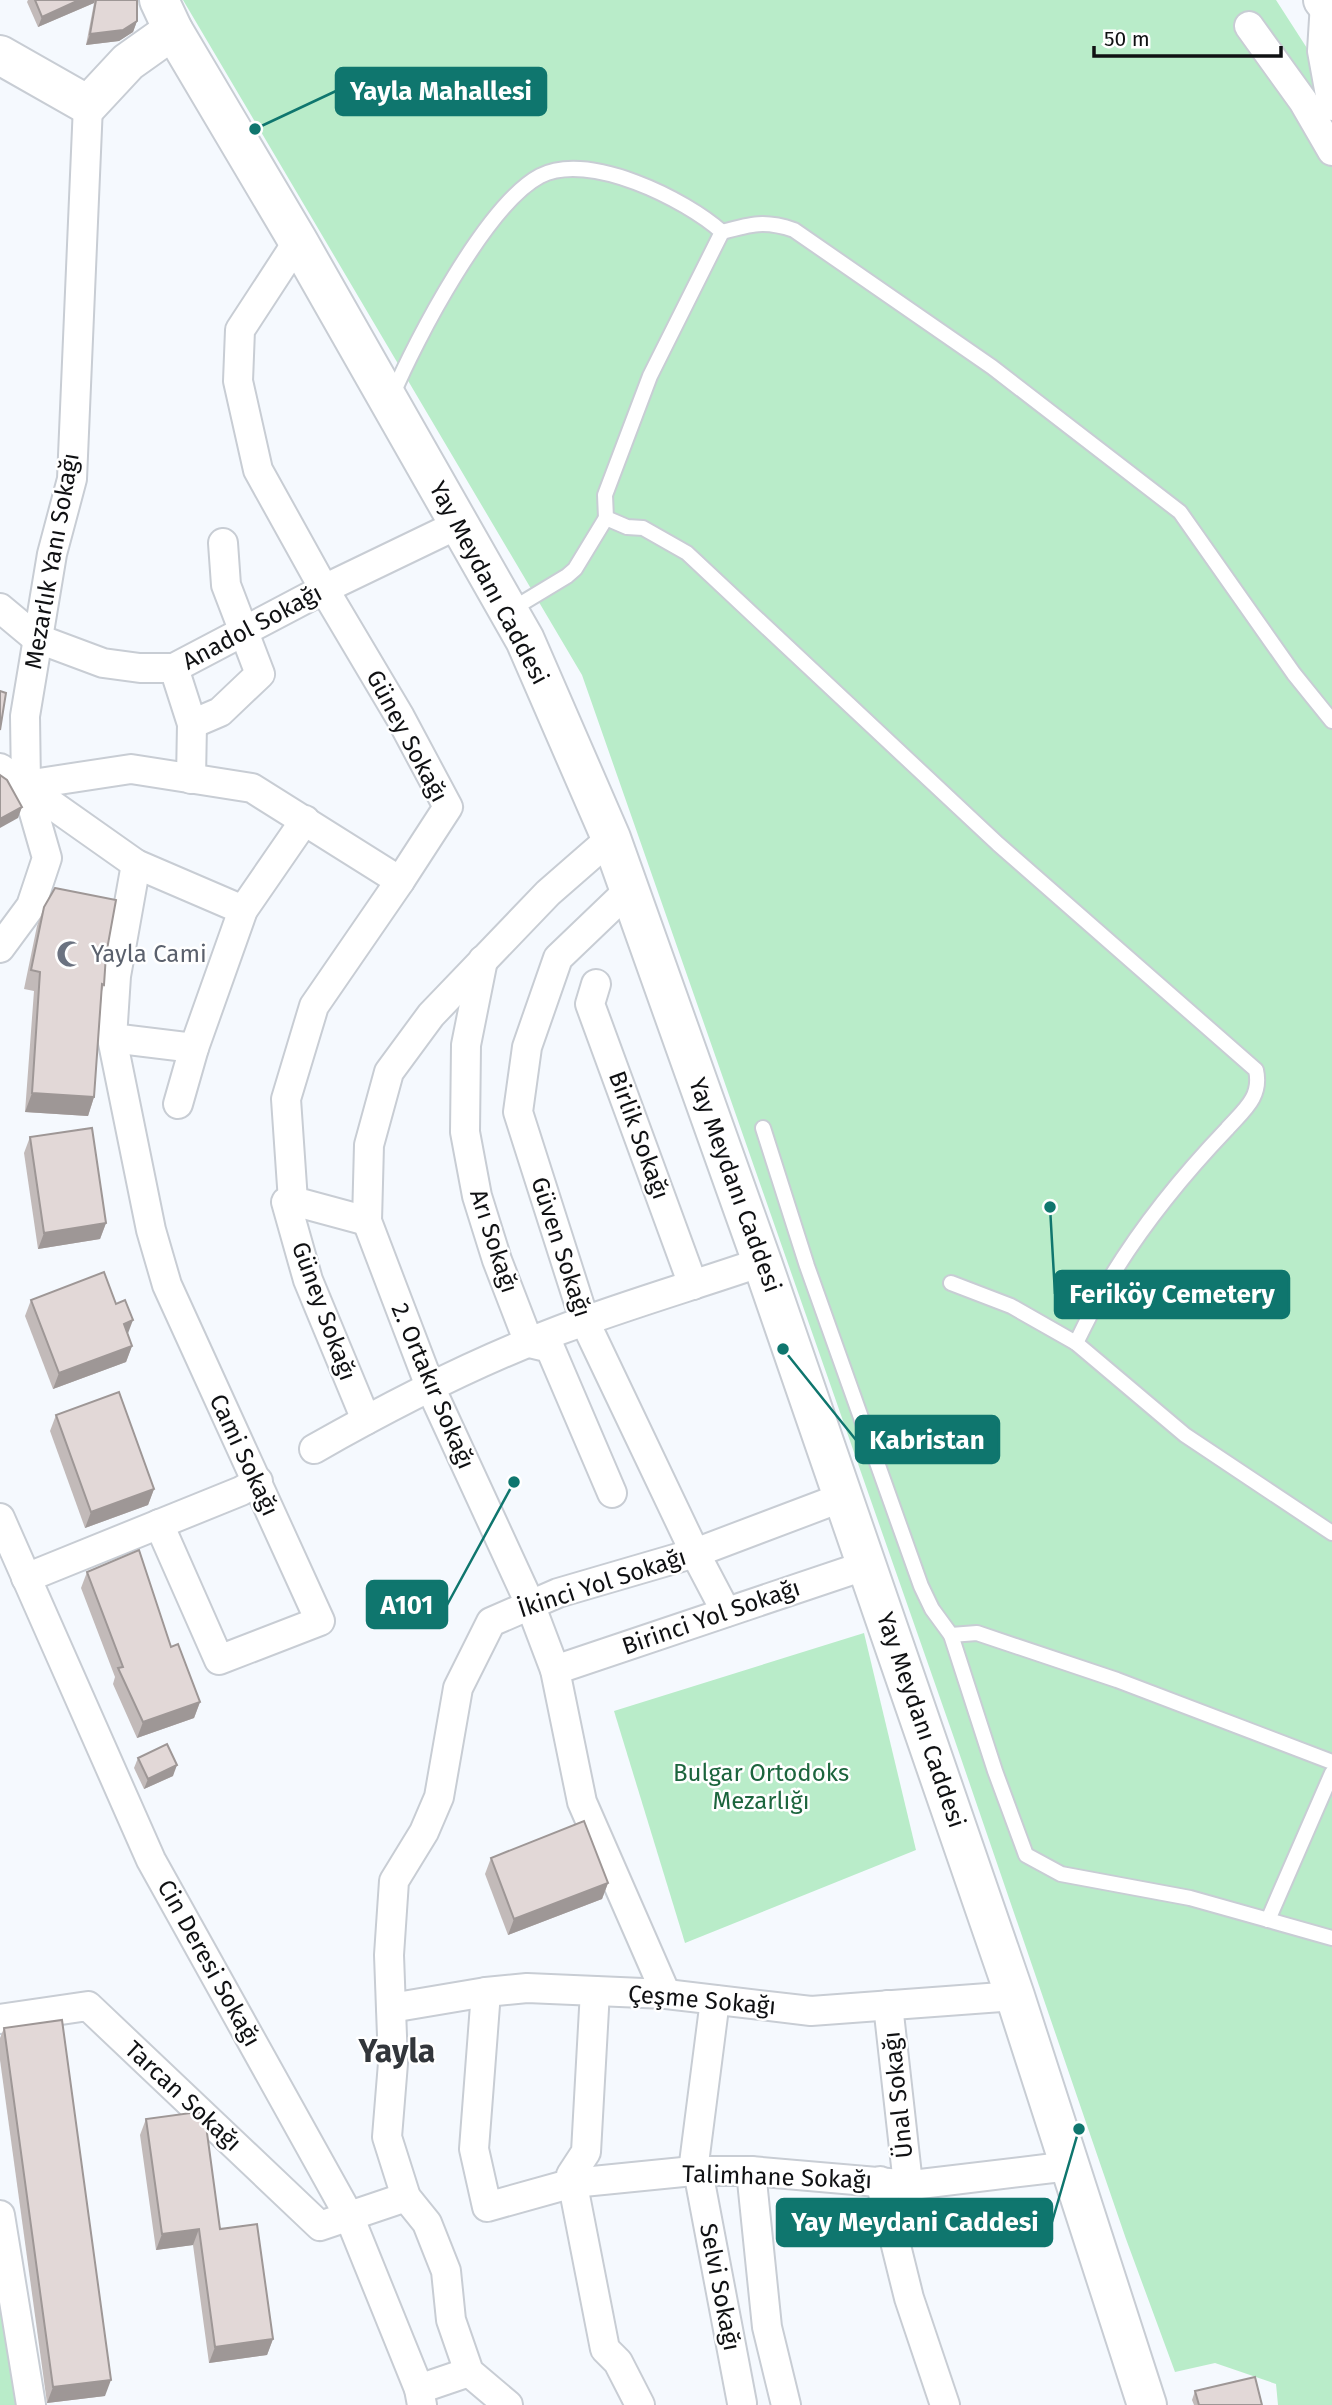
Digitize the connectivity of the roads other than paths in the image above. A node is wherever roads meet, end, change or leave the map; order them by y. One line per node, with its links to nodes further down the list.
1 (1327, 5): 6 (street)
2 (166, 15): 5 (street); 9 (street, Yay Meydanı Caddesi)
3 (1249, 26): 7 (street)
4 (0, 55): 5 (street)
5 (88, 105): 18 (street, Mezarlık Yanı Sokağı)
6 (1332, 106)
7 (1332, 150)
8 (722, 232): 10 (lane); 11 (lane); 20 (lane)
9 (298, 241): 10 (street, Yay Meydanı Caddesi); 14 (street, Güney Sokağı)
10 (390, 402): 12 (street, Yay Meydanı Caddesi)
11 (606, 518): 16 (lane); 45 (lane)
12 (459, 524): 14 (street, Anadol Sokağı); 16 (street, Yay Meydanı Caddesi)
13 (223, 543): 17 (street)
14 (324, 589): 17 (street, Anadol Sokağı); 28 (street, Güney Sokağı)
15 (0, 608): 18 (street, Anadol Sokağı)
16 (508, 611): 26 (street, Yay Meydanı Caddesi)
17 (242, 633): 19 (street, Anadol Sokağı); 21 (street)
18 (36, 638): 19 (street, Anadol Sokağı); 24 (street, Mezarlık Yanı Sokağı)
19 (174, 668): 21 (street)
20 (1332, 721)
21 (192, 724): 23 (street)
22 (0, 768): 24 (street)
23 (191, 779): 24 (street); 25 (street)
24 (26, 785): 27 (street); 31 (street, Mezarlık Yanı Sokağı)
25 (304, 820): 28 (street); 30 (street)
26 (611, 838): 29 (street, Yay Meydanı Caddesi); 32 (street, 2. Ortakır Sokağı)
27 (136, 864): 30 (street); 34 (street, Cami Sokağı)
28 (401, 881): 39 (street, Güney Sokağı)
29 (630, 890): 40 (street, Yay Meydanı Caddesi); 43 (street, Güven Sokağı)
30 (243, 911): 35 (street)
31 (0, 948)
32 (483, 960): 39 (street, 2. Ortakır Sokağı); 44 (street, Arı Sokağı)
33 (596, 984): 42 (street, Birlik Sokağı)
34 (112, 1038): 35 (street); 49 (street, Cami Sokağı)
35 (194, 1048): 36 (street)
36 (178, 1104)
37 (763, 1128): 60 (lane)
38 (286, 1202): 47 (street, Güney Sokağı)
39 (367, 1221): 46 (street, 2. Ortakır Sokağı)
40 (762, 1262): 42 (street); 51 (street, Yay Meydanı Caddesi)
41 (951, 1283): 45 (lane)
42 (694, 1285): 43 (street)
43 (585, 1322): 44 (street); 55 (street, Güven Sokağı)
44 (529, 1343): 46 (street); 50 (street)
45 (1076, 1343): 54 (lane)
46 (431, 1389): 47 (street); 58 (street, 2. Ortakır Sokağı)
47 (366, 1420): 48 (street)
48 (314, 1449)
49 (258, 1481): 53 (street); 53 (street, Cami Sokağı)
50 (612, 1493)
51 (844, 1497): 55 (street, İkinci Yol Sokağı); 56 (street, Yay Meydanı Caddesi)
52 (0, 1518): 57 (street, Cin Deresi Sokağı)
53 (159, 1524): 57 (street)
54 (1332, 1533)
55 (695, 1553): 58 (street, İkinci Yol Sokağı); 59 (street, Güven Sokağı)
56 (867, 1565): 59 (street, Birinci Yol Sokağı); 69 (street, Yay Meydanı Caddesi)
57 (26, 1578): 81 (street, Cin Deresi Sokağı)
58 (530, 1604): 61 (street, 2. Ortakır Sokağı); 72 (street, İkinci Yol Sokağı)
59 (726, 1612): 61 (street, Birinci Yol Sokağı)
60 (951, 1634): 62 (lane); 64 (lane)
61 (555, 1670): 68 (street, 2. Ortakır Sokağı)
62 (1332, 1762)
63 (1332, 1773): 64 (lane)
64 (1268, 1920): 65 (lane)
65 (1332, 1938)
66 (595, 1991): 67 (street, Çeşme Sokağı); 68 (street, Çeşme Sokağı); 77 (street)
67 (486, 1992): 72 (street, Çeşme Sokağı); 77 (street, Talimhane Sokağı)
68 (666, 1994): 70 (street, Çeşme Sokağı)
69 (1015, 1996): 71 (street, Çeşme Sokağı); 74 (street, Yay Meydanı Caddesi)
70 (715, 2000): 71 (street, Çeşme Sokağı); 75 (street, Selvi Sokağı)
71 (888, 2005): 78 (street, Ünal Sokağı)
72 (390, 2008): 79 (street, İkinci Yol Sokağı)
73 (0, 2019): 81 (street, Tarcan Sokağı)
74 (1070, 2166): 78 (street, Talimhane Sokağı); 90 (street, Yay Meydanı Caddesi)
75 (696, 2171): 76 (street, Talimhane Sokağı); 77 (street, Talimhane Sokağı); 84 (street, Selvi Sokağı)
76 (751, 2171): 78 (street, Talimhane Sokağı); 88 (street)
77 (573, 2183): 87 (street)
78 (894, 2183): 89 (street, Ünal Sokağı)
79 (406, 2197): 81 (street); 82 (street, İkinci Yol Sokağı)
80 (0, 2215): 85 (street)
81 (349, 2216): 83 (street, Cin Deresi Sokağı)
82 (468, 2372): 83 (street); 86 (street)
83 (421, 2397)
84 (742, 2403)
85 (31, 2405)
86 (508, 2405)
87 (640, 2405)
88 (786, 2405)
89 (945, 2405)
90 (1147, 2405)

